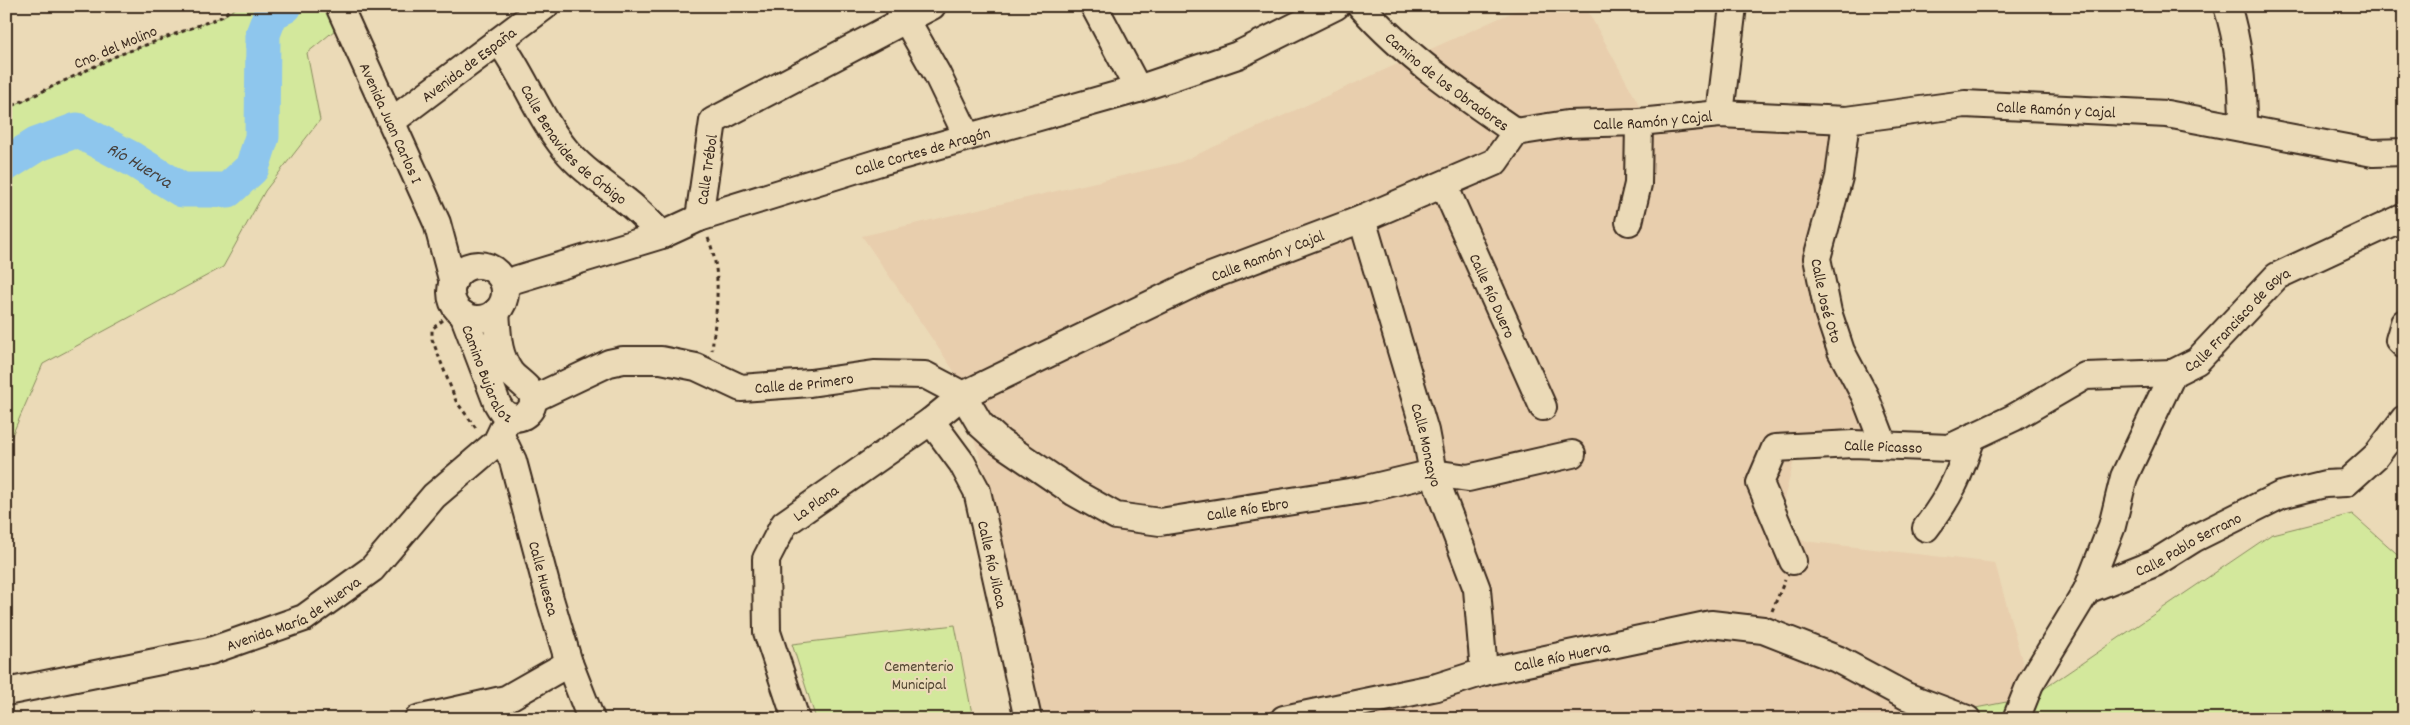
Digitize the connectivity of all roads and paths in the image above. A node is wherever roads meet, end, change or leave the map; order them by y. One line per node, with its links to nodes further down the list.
1 (232, 6): 14 (path, Cno. del Molino)
2 (545, 6): 12 (street, Avenida de España)
3 (932, 6): 11 (street)
4 (1094, 6): 13 (street)
5 (1336, 6): 9 (street, Calle Cortes de Aragón)
6 (1362, 6): 20 (street, Camino de los Obradores)
7 (1733, 6): 15 (street)
8 (2228, 6): 19 (street)
9 (1307, 12): 13 (street, Calle Cortes de Aragón)
10 (342, 14): 17 (street, Avenida Juan Carlos I)
11 (903, 14): 21 (street); 24 (street, Calle Trébol)
12 (514, 25): 17 (street, Avenida de España); 29 (street, Calle Benavides de Órbigo)
13 (1138, 89): 21 (street, Calle Cortes de Aragón)
14 (6, 109)
15 (1720, 114): 16 (street, Calle Ramón y Cajal); 18 (street, Calle Ramón y Cajal)
16 (1846, 120): 19 (street, Calle Ramón y Cajal); 46 (street, Calle José Oto)
17 (392, 121): 28 (street, Avenida Juan Carlos I)
18 (1639, 122): 20 (street, Calle Ramón y Cajal); 27 (street)
19 (2243, 128): 22 (street, Calle Ramón y Cajal)
20 (1516, 132): 23 (street, Calle Ramón y Cajal)
21 (967, 136): 24 (street, Calle Cortes de Aragón)
22 (2404, 152)
23 (1444, 185): 26 (street, Calle Ramón y Cajal); 41 (street, Calle Río Duero)
24 (699, 218): 29 (street, Calle Cortes de Aragón); 37 (path, Calle Trébol)
25 (2404, 218): 38 (street, Calle Francisco de Goya)
26 (1362, 219): 39 (street, Calle Ramón y Cajal); 48 (street, Calle Moncayo)
27 (1629, 222)
28 (436, 224): 30 (street, Avenida Juan Carlos I); 31 (street, Avenida Juan Carlos I)
29 (662, 235): 32 (street, Calle Cortes de Aragón)
30 (478, 265): 31 (street); 32 (street)
31 (453, 283): 34 (street)
32 (504, 283): 33 (street)
33 (496, 312): 34 (street); 40 (street, Camino Bujaraloz)
34 (463, 314): 44 (street, Camino Bujaraloz)
35 (2404, 323): 36 (street)
36 (2404, 345)
37 (710, 373): 39 (street, Calle de Primero); 40 (street, Calle de Primero)
38 (2173, 373): 45 (street, Calle Picasso); 51 (street, Calle Francisco de Goya)
39 (962, 395): 43 (street, La Plana); 48 (street, Calle Río Ebro)
40 (533, 398): 44 (street, Camino Bujaraloz)
41 (1543, 407)
42 (2404, 420): 51 (street, Calle Pablo Serrano)
43 (931, 421): 58 (street, La Plana); 59 (street, Calle Río Jiloca)
44 (505, 426): 53 (street, Calle Huesca); 55 (street, Avenida María de Huerva)
45 (1972, 438): 46 (street, Calle Picasso); 49 (street)
46 (1884, 445): 50 (street, Calle Picasso)
47 (1572, 454): 48 (street, Calle Río Ebro)
48 (1434, 473): 54 (street, Calle Moncayo)
49 (1926, 528)
50 (1793, 561): 52 (path)
51 (2087, 590): 62 (street)
52 (1763, 630): 54 (street, Calle Río Huerva); 61 (street, Calle Río Huerva)
53 (569, 663): 56 (street); 57 (street, Calle Huesca)
54 (1484, 672): 60 (street, Calle Río Huerva)
55 (6, 692)
56 (418, 719)
57 (591, 719)
58 (796, 719)
59 (1028, 719)
60 (1284, 719)
61 (1966, 719)
62 (2016, 719)

